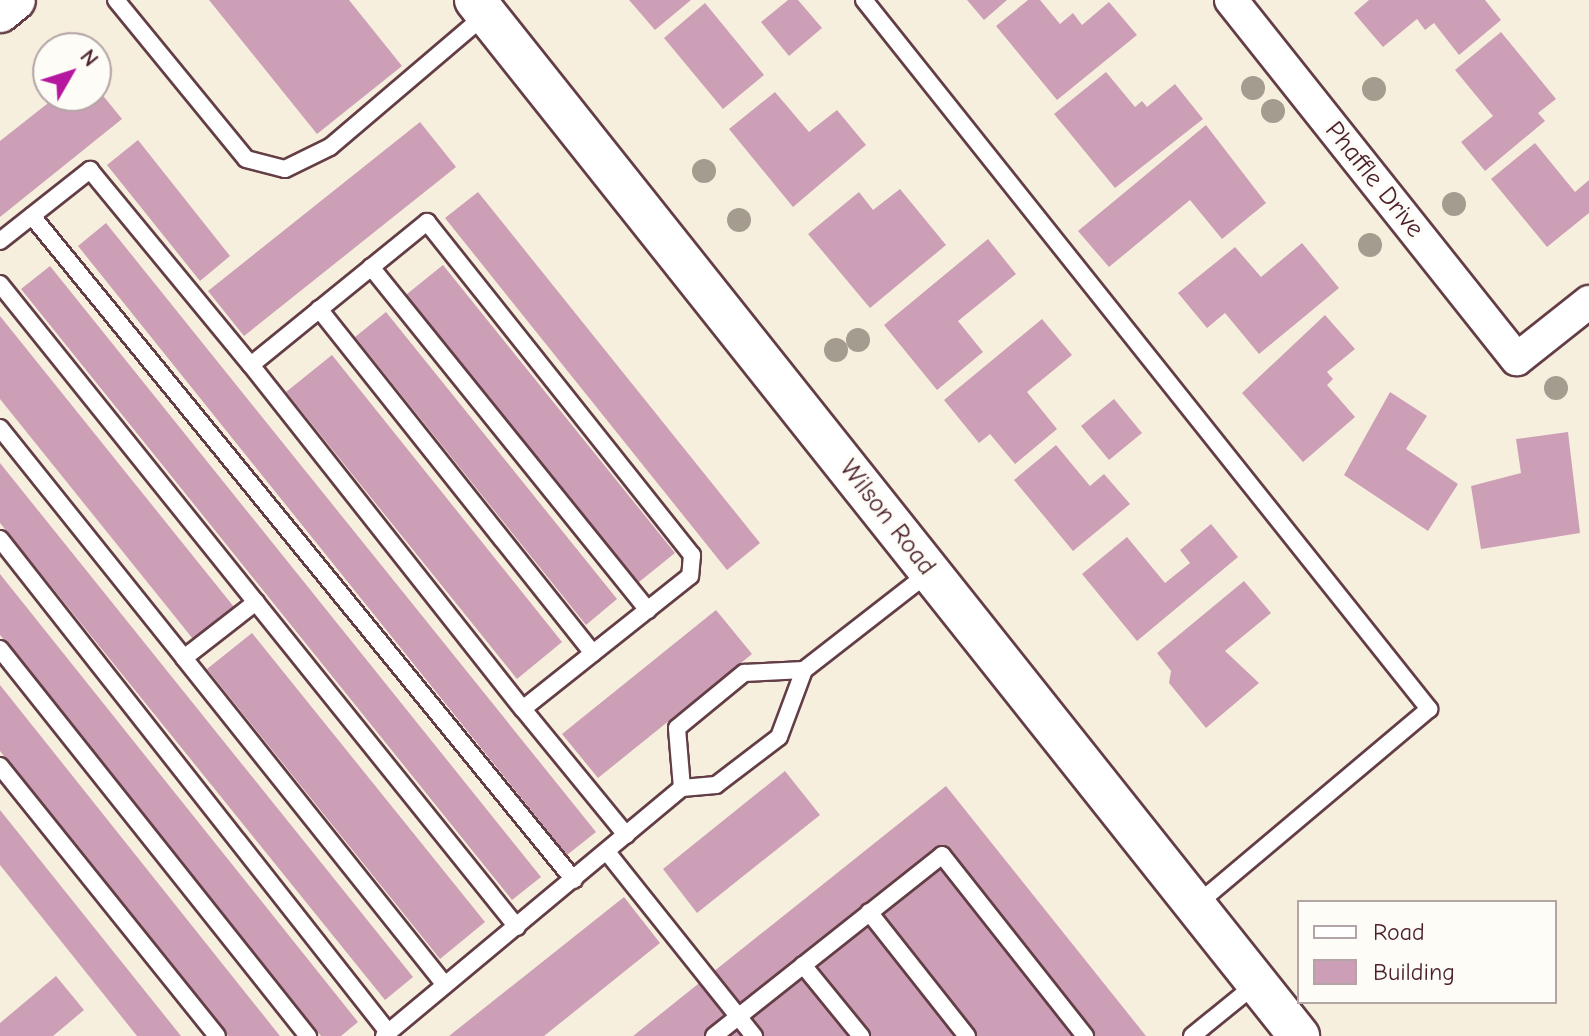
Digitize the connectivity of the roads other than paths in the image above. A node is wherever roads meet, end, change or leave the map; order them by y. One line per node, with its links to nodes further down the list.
1 (15, 0): 6 (street)
2 (116, 0): 5 (lane)
3 (864, 0): 29 (lane)
4 (1231, 0): 11 (street, Phaffle Drive)
5 (481, 7): 16 (street, Wilson Road)
6 (0, 12)
7 (32, 216): 8 (lane); 13 (lane); 28 (lane)
8 (0, 241)
9 (371, 267): 12 (lane); 18 (lane); 18 (lane)
10 (0, 284): 17 (lane)
11 (1589, 302)
12 (319, 309): 13 (lane); 20 (lane)
13 (251, 365): 23 (lane)
14 (0, 428): 21 (lane)
15 (0, 539): 36 (lane)
16 (930, 572): 22 (lane); 29 (street, Wilson Road)
17 (256, 602): 21 (lane); 31 (lane)
18 (648, 610): 20 (lane)
19 (0, 649): 38 (lane)
20 (593, 653): 23 (lane)
21 (184, 658): 34 (lane)
22 (804, 670): 25 (lane); 25 (lane)
23 (523, 709): 26 (lane)
24 (0, 766): 37 (lane)
25 (682, 788): 26 (lane)
26 (626, 835): 27 (lane)
27 (607, 852): 28 (lane); 35 (lane)
28 (574, 880): 31 (lane)
29 (1195, 906): 33 (street, Wilson Road)
30 (869, 912): 32 (lane); 42 (lane); 43 (lane)
31 (517, 927): 34 (lane)
32 (803, 965): 35 (lane); 41 (lane)
33 (1257, 983): 44 (lane); 45 (street, Wilson Road)
34 (445, 985): 36 (lane)
35 (738, 1016): 39 (lane); 40 (lane)
36 (386, 1034)
37 (217, 1036)
38 (308, 1036)
39 (714, 1036)
40 (754, 1036)
41 (861, 1036)
42 (967, 1036)
43 (1085, 1036)
44 (1192, 1036)
45 (1299, 1036)

